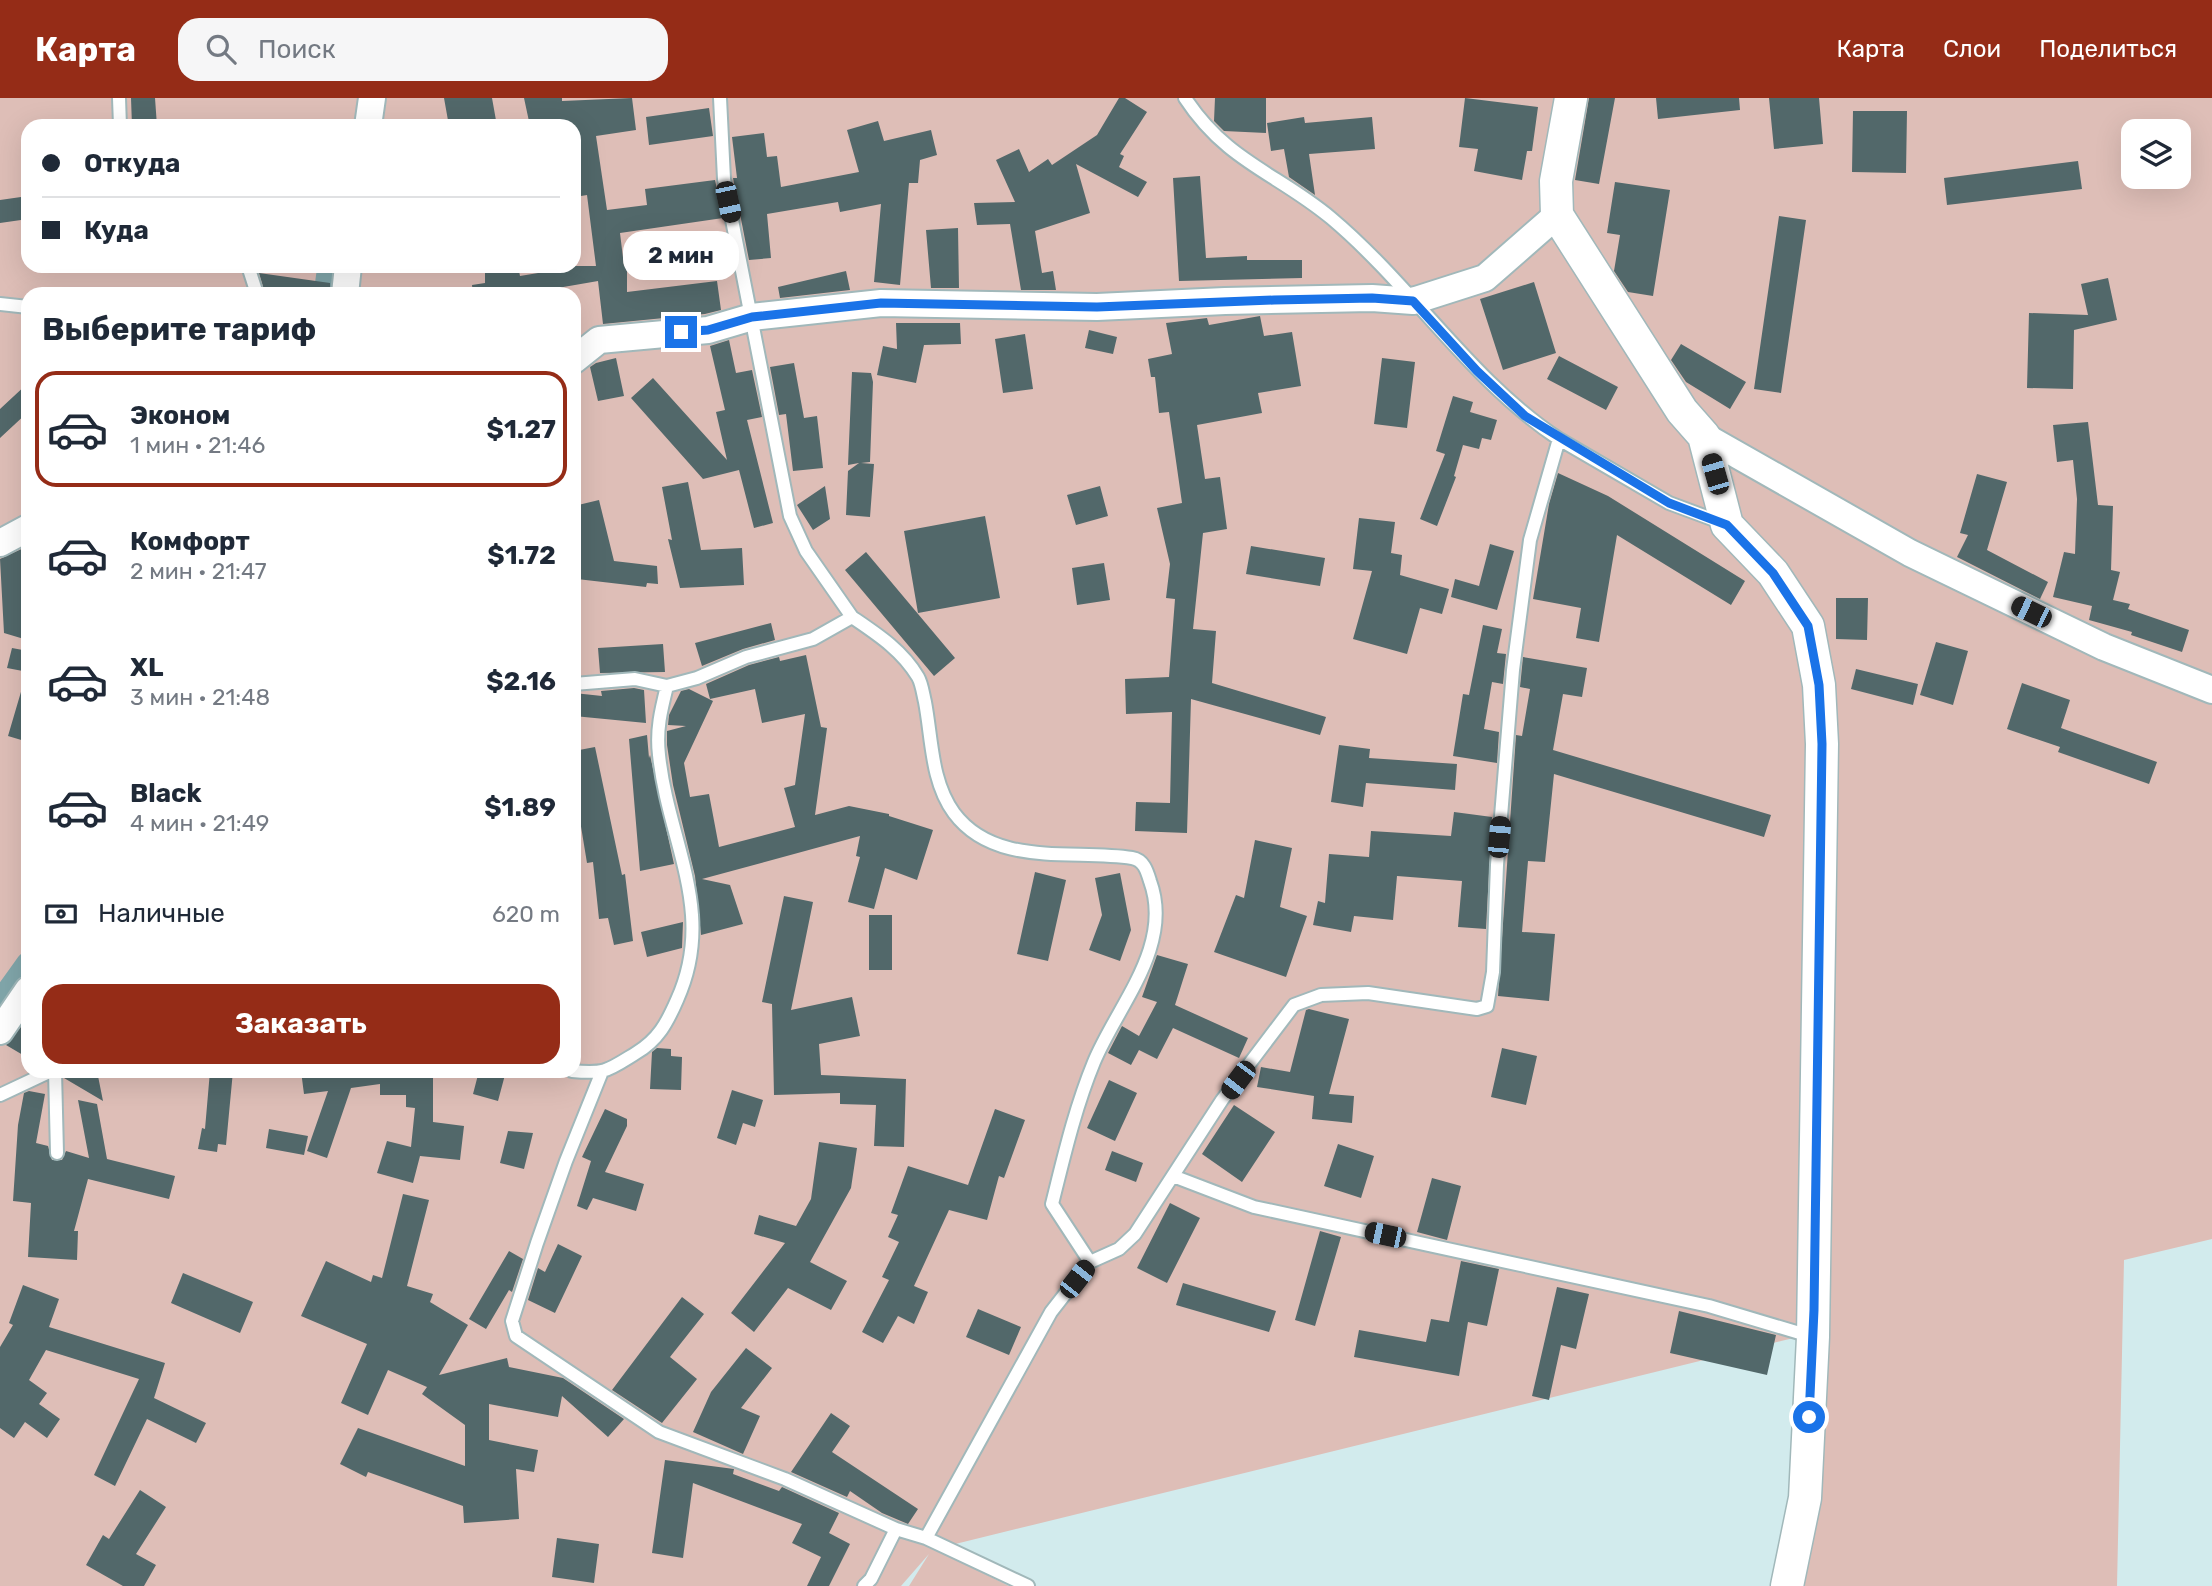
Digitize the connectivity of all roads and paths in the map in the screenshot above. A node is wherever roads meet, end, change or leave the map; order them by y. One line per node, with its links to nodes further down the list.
1 (119, 98): 6 (lane)
2 (372, 98): 7 (street)
3 (720, 98): 12 (lane)
4 (1185, 98): 9 (lane)
5 (1571, 98): 8 (street)
6 (120, 119)
7 (369, 119)
8 (1557, 215): 9 (street); 14 (street)
9 (1413, 301): 12 (street); 15 (lane)
10 (0, 304): 11 (lane)
11 (21, 306)
12 (752, 317): 13 (street); 19 (lane)
13 (581, 355)
14 (1704, 436): 16 (street); 22 (street)
15 (1559, 439): 16 (lane); 31 (lane)
16 (1727, 525): 33 (street)
17 (21, 532): 18 (street)
18 (0, 543)
19 (852, 617): 21 (lane); 32 (lane)
20 (581, 684): 21 (lane)
21 (667, 686): 26 (lane)
22 (2212, 690)
23 (21, 1000): 24 (street)
24 (0, 1031)
25 (581, 1072): 26 (lane)
26 (601, 1074): 34 (lane)
27 (38, 1078): 29 (lane)
28 (53, 1078): 30 (lane)
29 (0, 1095)
30 (57, 1153)
31 (1173, 1175): 32 (lane); 33 (lane)
32 (1090, 1262): 35 (lane)
33 (1813, 1337): 38 (street)
34 (896, 1529): 35 (lane); 36 (lane)
35 (926, 1538): 37 (lane)
36 (864, 1586)
37 (1028, 1586)
38 (1787, 1586)

